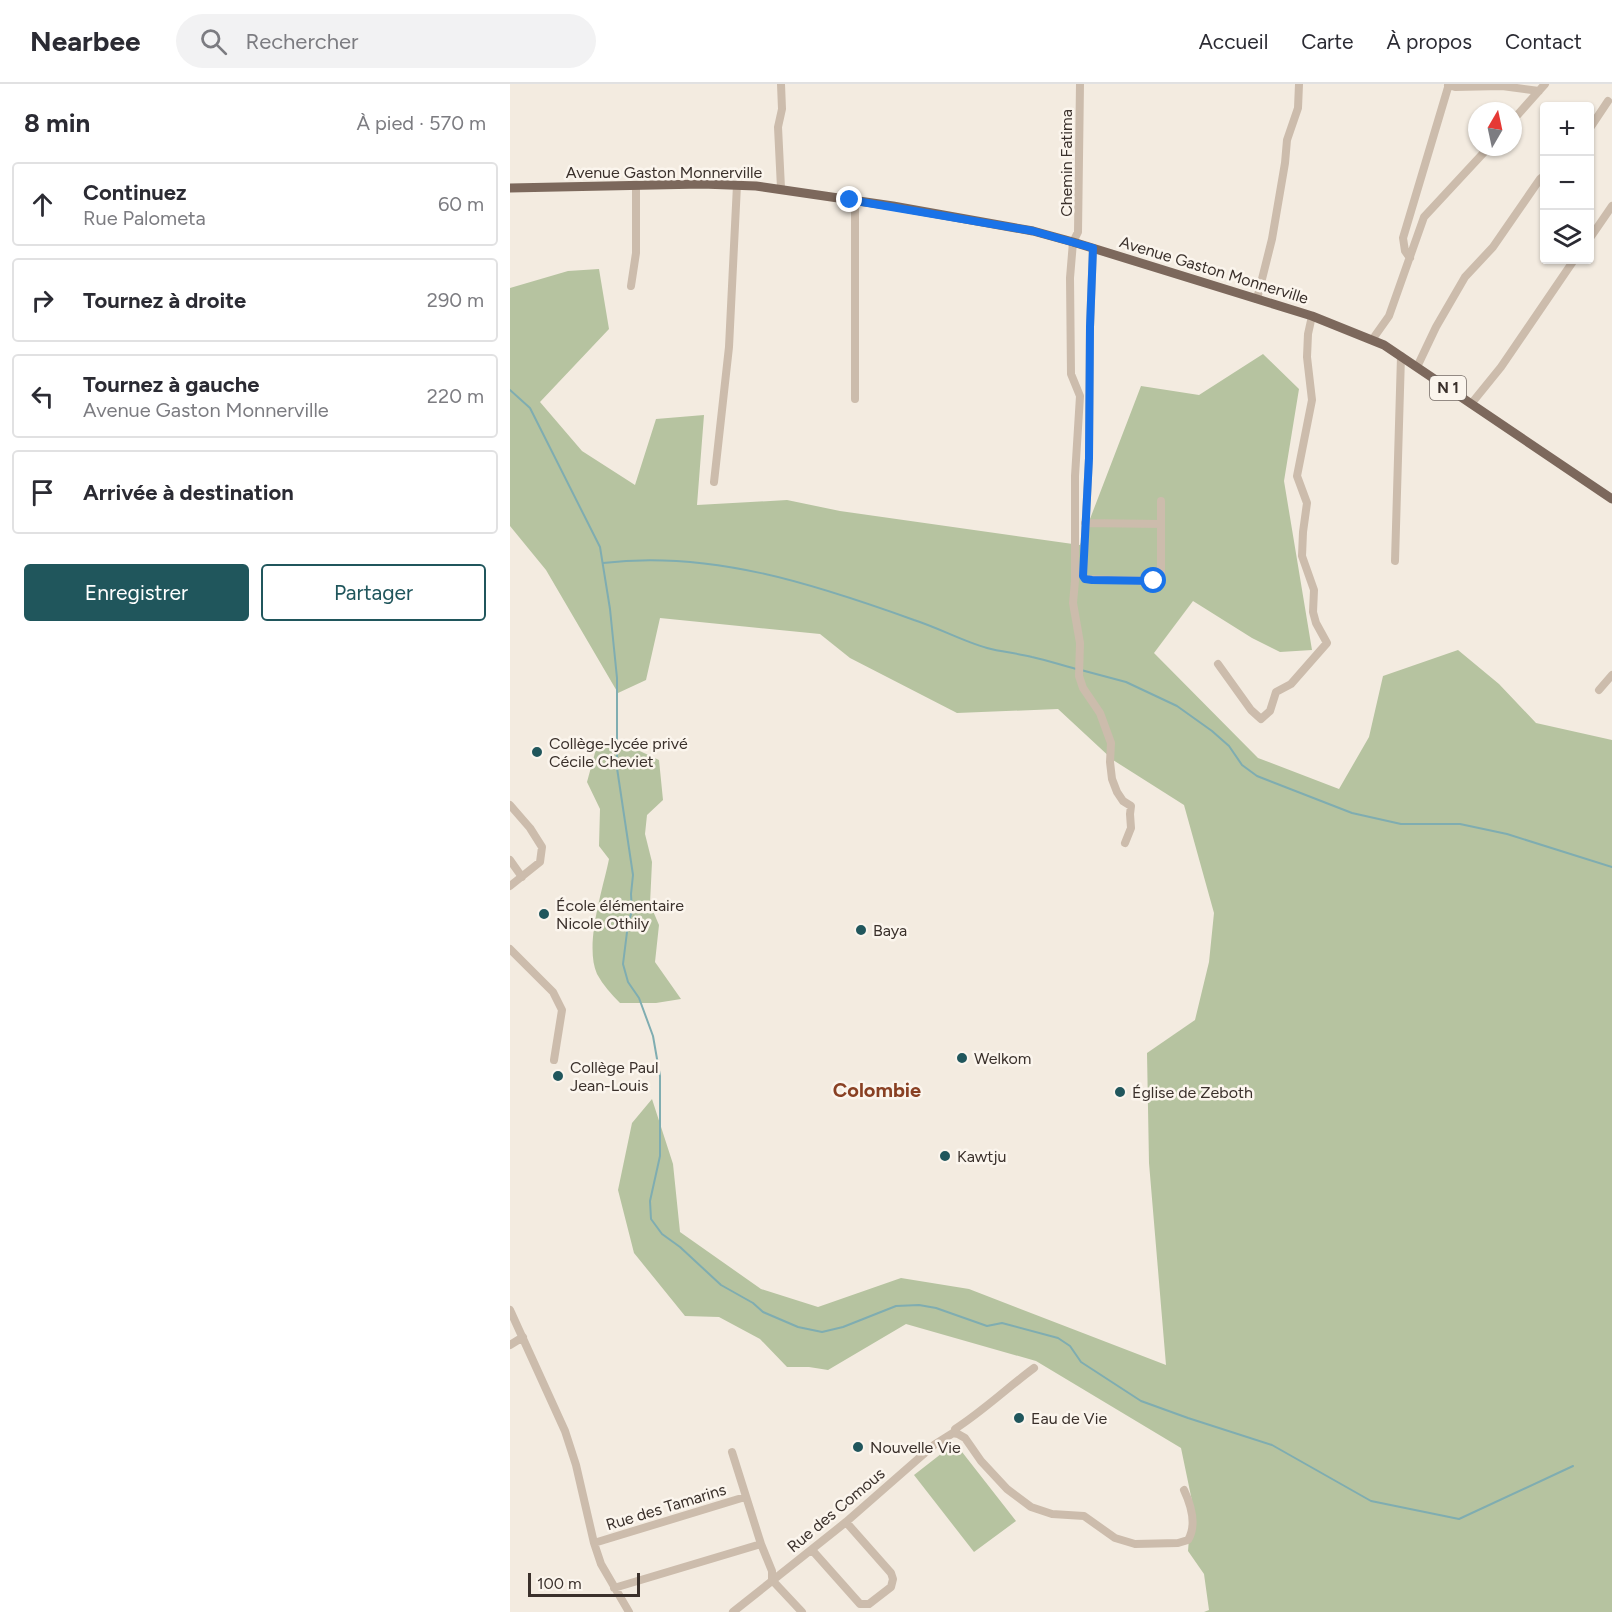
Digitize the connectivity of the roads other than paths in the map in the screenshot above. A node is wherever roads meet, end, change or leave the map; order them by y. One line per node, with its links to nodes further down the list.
1 (781, 84): 15 (street)
2 (1080, 84): 19 (street, Chemin Fatima)
3 (1299, 84): 24 (street)
4 (1545, 84): 6 (street)
5 (1448, 85): 6 (street); 21 (street)
6 (1539, 91): 8 (street)
7 (1608, 101): 9 (street)
8 (1522, 110)
9 (1594, 122)
10 (1481, 156): 21 (street)
11 (1540, 179): 28 (street)
12 (636, 185): 13 (main road, Avenue Gaston Monnerville / N 1); 14 (main road, Avenue Gaston Monnerville / N 1); 23 (street)
13 (737, 185): 15 (main road, Avenue Gaston Monnerville / N 1); 31 (street)
14 (510, 188)
15 (781, 188): 16 (main road, Avenue Gaston Monnerville / N 1)
16 (855, 200): 19 (main road, Avenue Gaston Monnerville / N 1); 29 (street)
17 (1612, 206): 18 (street)
18 (1594, 232)
19 (1073, 242): 20 (main road, Avenue Gaston Monnerville / N 1); 41 (street, Chemin Fatima)
20 (1093, 248): 24 (main road, Avenue Gaston Monnerville / N 1); 34 (street)
21 (1410, 258): 26 (street)
22 (1571, 264): 30 (street)
23 (631, 286)
24 (1257, 299): 25 (main road, Avenue Gaston Monnerville / N 1)
25 (1312, 316): 26 (main road, Avenue Gaston Monnerville / N 1); 37 (street)
26 (1372, 340): 27 (main road, Avenue Gaston Monnerville / N 1)
27 (1401, 356): 28 (main road, Avenue Gaston Monnerville / N 1); 36 (street)
28 (1417, 367): 30 (main road, Avenue Gaston Monnerville / N 1)
29 (855, 399)
30 (1471, 404): 32 (main road, Avenue Gaston Monnerville / N 1)
31 (714, 482)
32 (1612, 499)
33 (1161, 501): 35 (street)
34 (1085, 523): 35 (street); 35 (street)
35 (1161, 524)
36 (1395, 561)
37 (1218, 664)
38 (1612, 675): 39 (street)
39 (1599, 690)
40 (510, 805): 43 (street)
41 (1125, 843)
42 (510, 860): 43 (street)
43 (522, 877): 44 (street)
44 (510, 886)
45 (510, 949): 46 (street)
46 (554, 1060)
47 (510, 1310): 48 (street)
48 (523, 1337): 49 (street); 56 (street)
49 (510, 1345)
50 (1034, 1368): 51 (street, Rue des Comous)
51 (956, 1433): 53 (street); 55 (street, Rue des Comous)
52 (732, 1452): 54 (street)
53 (1184, 1490)
54 (745, 1497): 56 (street, Rue des Tamarins); 57 (street)
55 (846, 1522): 58 (street, Rue des Comous); 58 (street)
56 (594, 1543): 60 (street)
57 (761, 1544): 59 (street); 60 (street)
58 (812, 1550): 59 (street, Rue des Comous)
59 (772, 1580): 62 (street, Rue des Comous); 63 (street)
60 (614, 1588): 61 (street)
61 (629, 1612)
62 (733, 1612)
63 (802, 1612)

